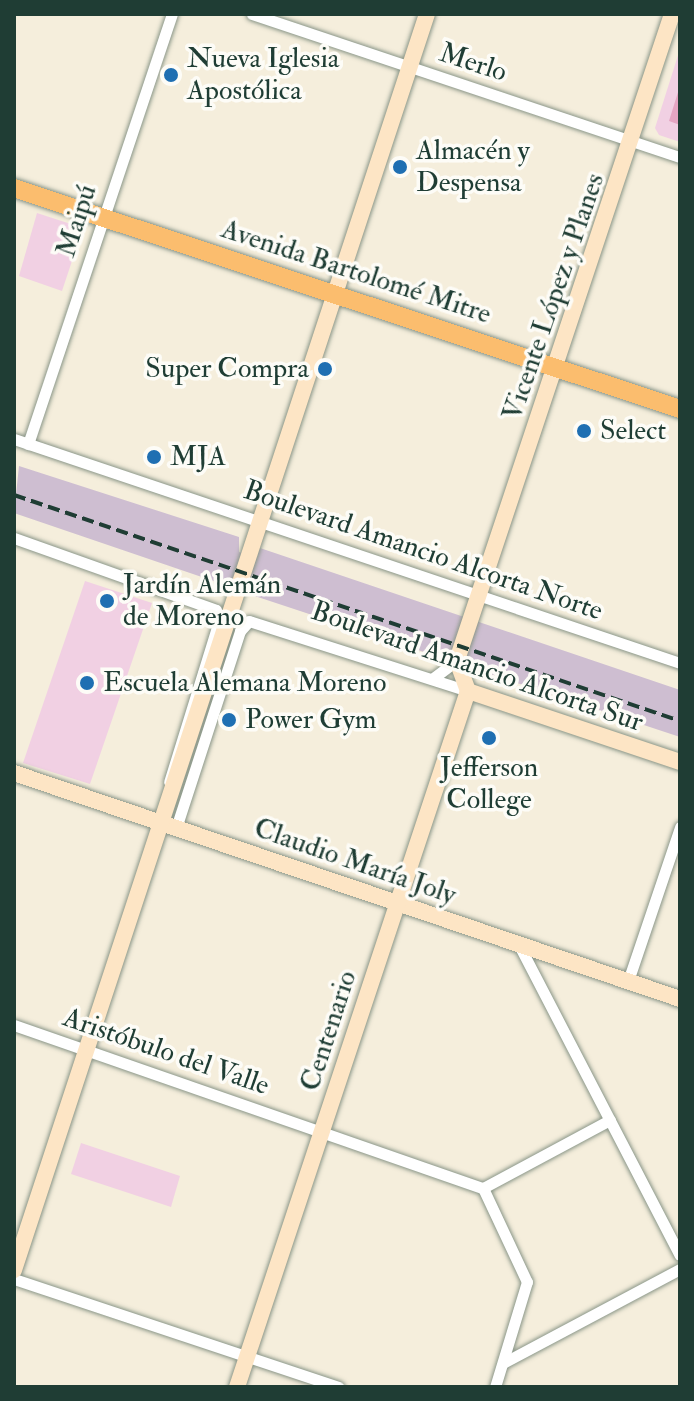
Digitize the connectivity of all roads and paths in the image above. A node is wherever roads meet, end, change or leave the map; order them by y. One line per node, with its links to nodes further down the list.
1 (172, 14): 9 (street, Maipú)
2 (252, 14): 5 (street, Merlo)
3 (427, 14): 5 (street)
4 (672, 14): 6 (street, Vicente López y Planes)
5 (410, 67): 6 (street, Merlo); 10 (street)
6 (632, 141): 7 (street, Merlo); 11 (street, Vicente López y Planes)
7 (680, 157)
8 (14, 188): 9 (main road, Avenida Bartolomé Mitre)
9 (103, 218): 10 (main road, Avenida Bartolomé Mitre); 14 (street, Maipú)
10 (334, 294): 11 (main road, Avenida Bartolomé Mitre); 15 (street)
11 (558, 368): 12 (main road, Avenida Bartolomé Mitre); 17 (street, Vicente López y Planes)
12 (680, 409)
13 (14, 439): 14 (street, Boulevard Amancio Alcorta Norte)
14 (28, 444): 15 (street, Boulevard Amancio Alcorta Norte)
15 (257, 521): 17 (street, Boulevard Amancio Alcorta Norte); 24 (street)
16 (14, 538): 24 (street)
17 (481, 596): 18 (street, Vicente López y Planes); 19 (street, Boulevard Amancio Alcorta Norte)
18 (457, 660): 20 (street); 21 (street)
19 (680, 663)
20 (432, 679): 21 (street, Boulevard Amancio Alcorta Sur); 24 (street, Boulevard Amancio Alcorta Sur)
21 (468, 691): 22 (street, Boulevard Amancio Alcorta Sur); 26 (street, Centenario)
22 (680, 762)
23 (14, 773): 24 (street, Claudio María Joly)
24 (170, 826): 26 (street, Claudio María Joly); 31 (street)
25 (680, 827): 28 (street)
26 (398, 904): 27 (street, Claudio María Joly); 33 (street, Centenario)
27 (519, 945): 28 (street, Claudio María Joly); 32 (street)
28 (628, 981): 29 (street, Claudio María Joly)
29 (680, 999)
30 (14, 1025): 31 (street, Aristóbulo del Valle)
31 (88, 1050): 33 (street, Aristóbulo del Valle); 37 (street)
32 (610, 1120): 34 (street); 35 (street)
33 (323, 1131): 34 (street, Aristóbulo del Valle); 39 (street, Centenario)
34 (483, 1188): 40 (street)
35 (680, 1255)
36 (680, 1269): 40 (street)
37 (14, 1270)
38 (14, 1279): 39 (street)
39 (247, 1356): 41 (street, Centenario); 42 (street)
40 (503, 1363): 43 (street)
41 (237, 1387)
42 (339, 1387)
43 (495, 1387)

